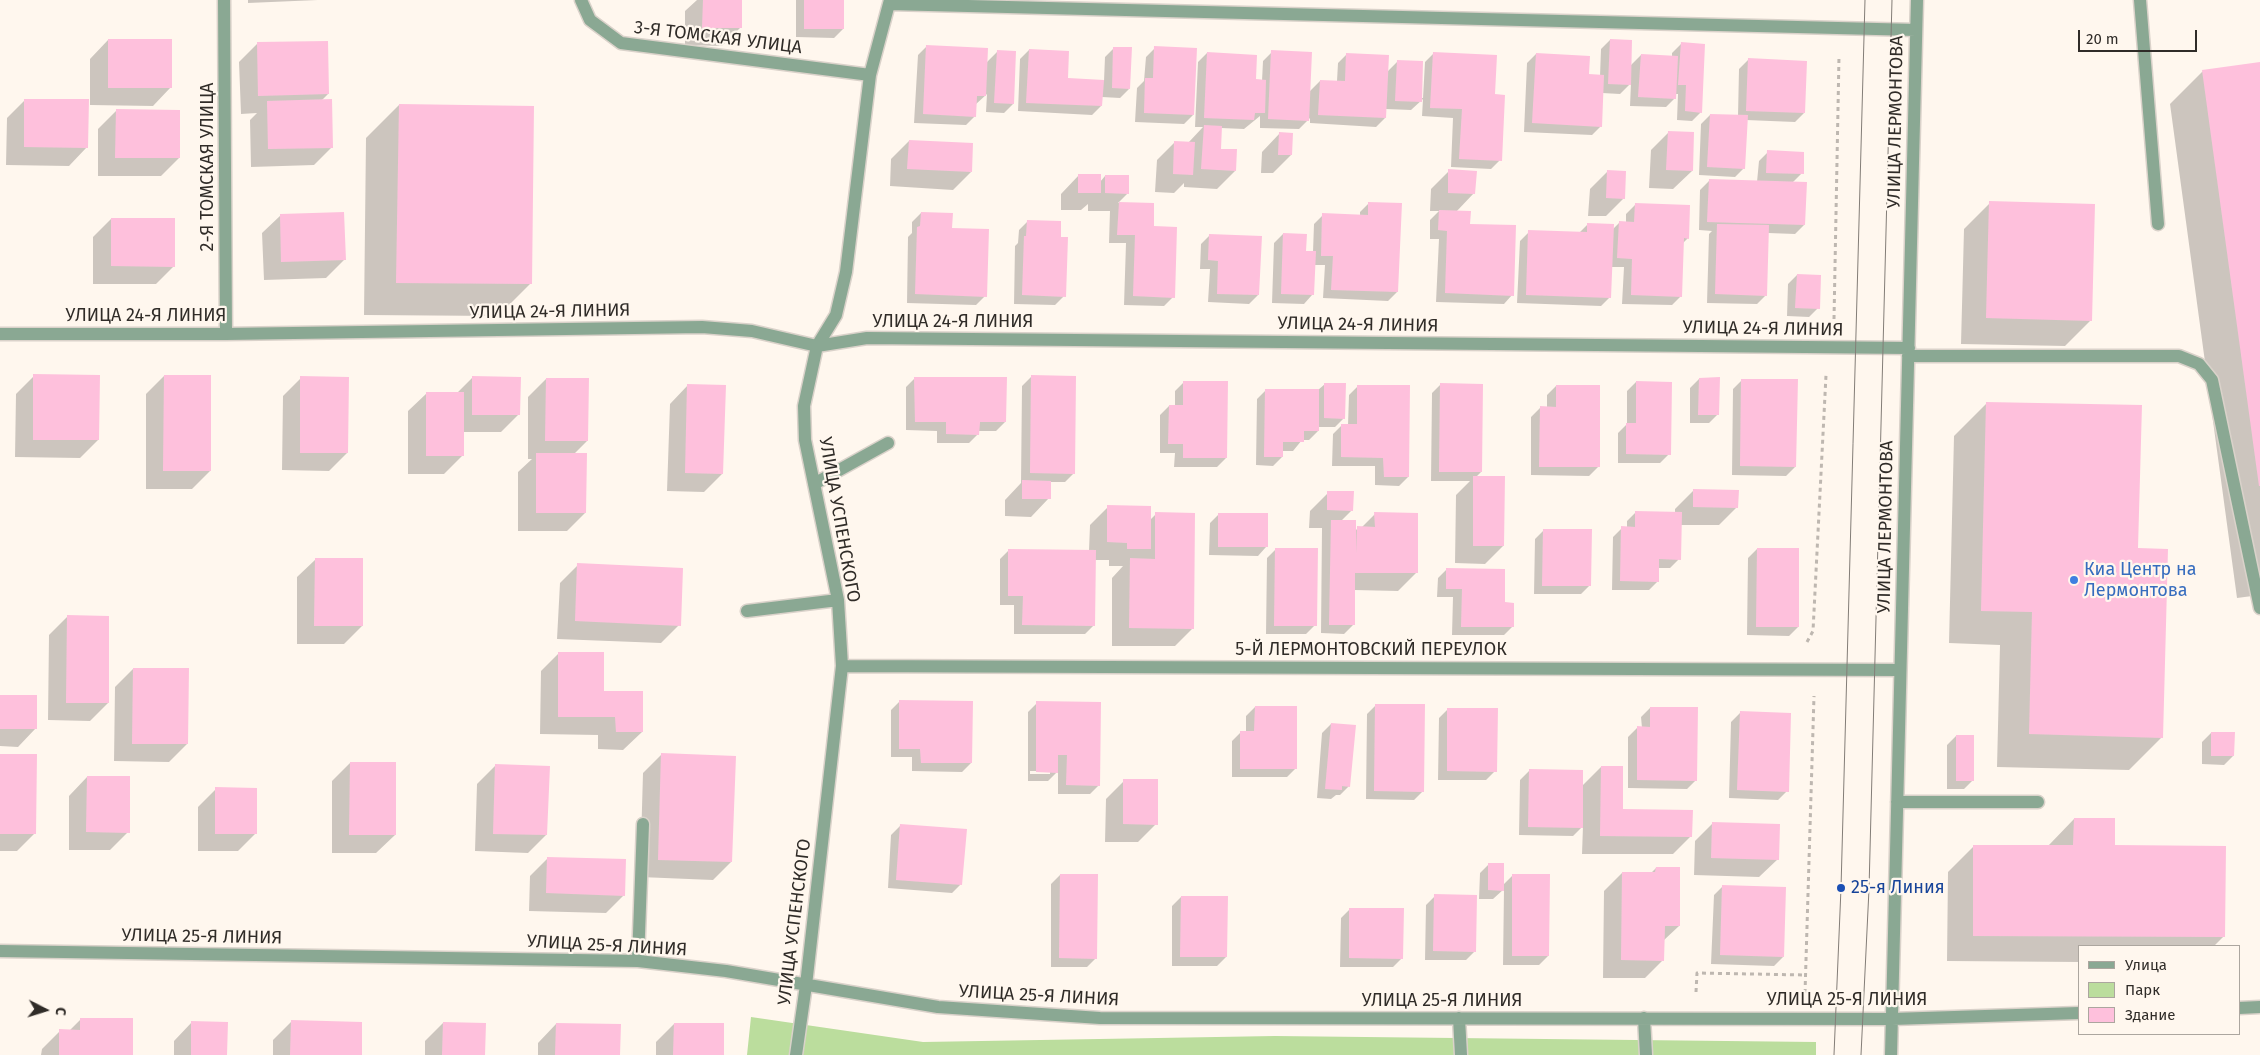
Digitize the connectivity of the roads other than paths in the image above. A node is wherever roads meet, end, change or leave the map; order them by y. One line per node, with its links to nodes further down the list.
1 (224, 0): 10 (street, 2-Я ТОМСКАЯ УЛИЦА)
2 (581, 0): 7 (street, 3-Я ТОМСКАЯ УЛИЦА)
3 (1917, 0): 6 (street, УЛИЦА ЛЕРМОНТОВА)
4 (2140, 0): 8 (street)
5 (889, 2): 6 (street); 7 (street, УЛИЦА УСПЕНСКОГО)
6 (1916, 30): 12 (street, УЛИЦА ЛЕРМОНТОВА)
7 (870, 74): 11 (street, УЛИЦА УСПЕНСКОГО)
8 (2158, 224)
9 (0, 334): 10 (street, УЛИЦА 24-Я ЛИНИЯ)
10 (226, 334): 11 (street, УЛИЦА 24-Я ЛИНИЯ)
11 (817, 346): 12 (street, УЛИЦА 24-Я ЛИНИЯ); 14 (street, УЛИЦА УСПЕНСКОГО)
12 (1908, 352): 16 (street, УЛИЦА 24-Я ЛИНИЯ); 19 (street, УЛИЦА ЛЕРМОНТОВА)
13 (888, 443): 14 (street)
14 (814, 484): 15 (street, УЛИЦА УСПЕНСКОГО)
15 (838, 600): 17 (street); 18 (street, УЛИЦА УСПЕНСКОГО)
16 (2260, 608)
17 (747, 611)
18 (842, 666): 19 (street, 5-Й ЛЕРМОНТОВСКИЙ ПЕРЕУЛОК); 25 (street, УЛИЦА УСПЕНСКОГО)
19 (1900, 670): 20 (street, УЛИЦА ЛЕРМОНТОВА)
20 (1897, 802): 21 (street); 31 (street, УЛИЦА ЛЕРМОНТОВА)
21 (2038, 802)
22 (643, 824): 24 (street)
23 (0, 951): 24 (street, УЛИЦА 25-Я ЛИНИЯ)
24 (638, 961): 25 (street, УЛИЦА 25-Я ЛИНИЯ)
25 (806, 985): 29 (street, УЛИЦА 25-Я ЛИНИЯ); 32 (street, УЛИЦА УСПЕНСКОГО)
26 (2260, 1007): 27 (street)
27 (2240, 1008)
28 (2078, 1013): 31 (street, УЛИЦА 25-Я ЛИНИЯ)
29 (1458, 1018): 30 (street, УЛИЦА 25-Я ЛИНИЯ); 33 (street)
30 (1644, 1018): 31 (street, УЛИЦА 25-Я ЛИНИЯ); 34 (street)
31 (1892, 1019): 35 (street, УЛИЦА ЛЕРМОНТОВА)
32 (796, 1055)
33 (1461, 1055)
34 (1646, 1055)
35 (1891, 1055)

